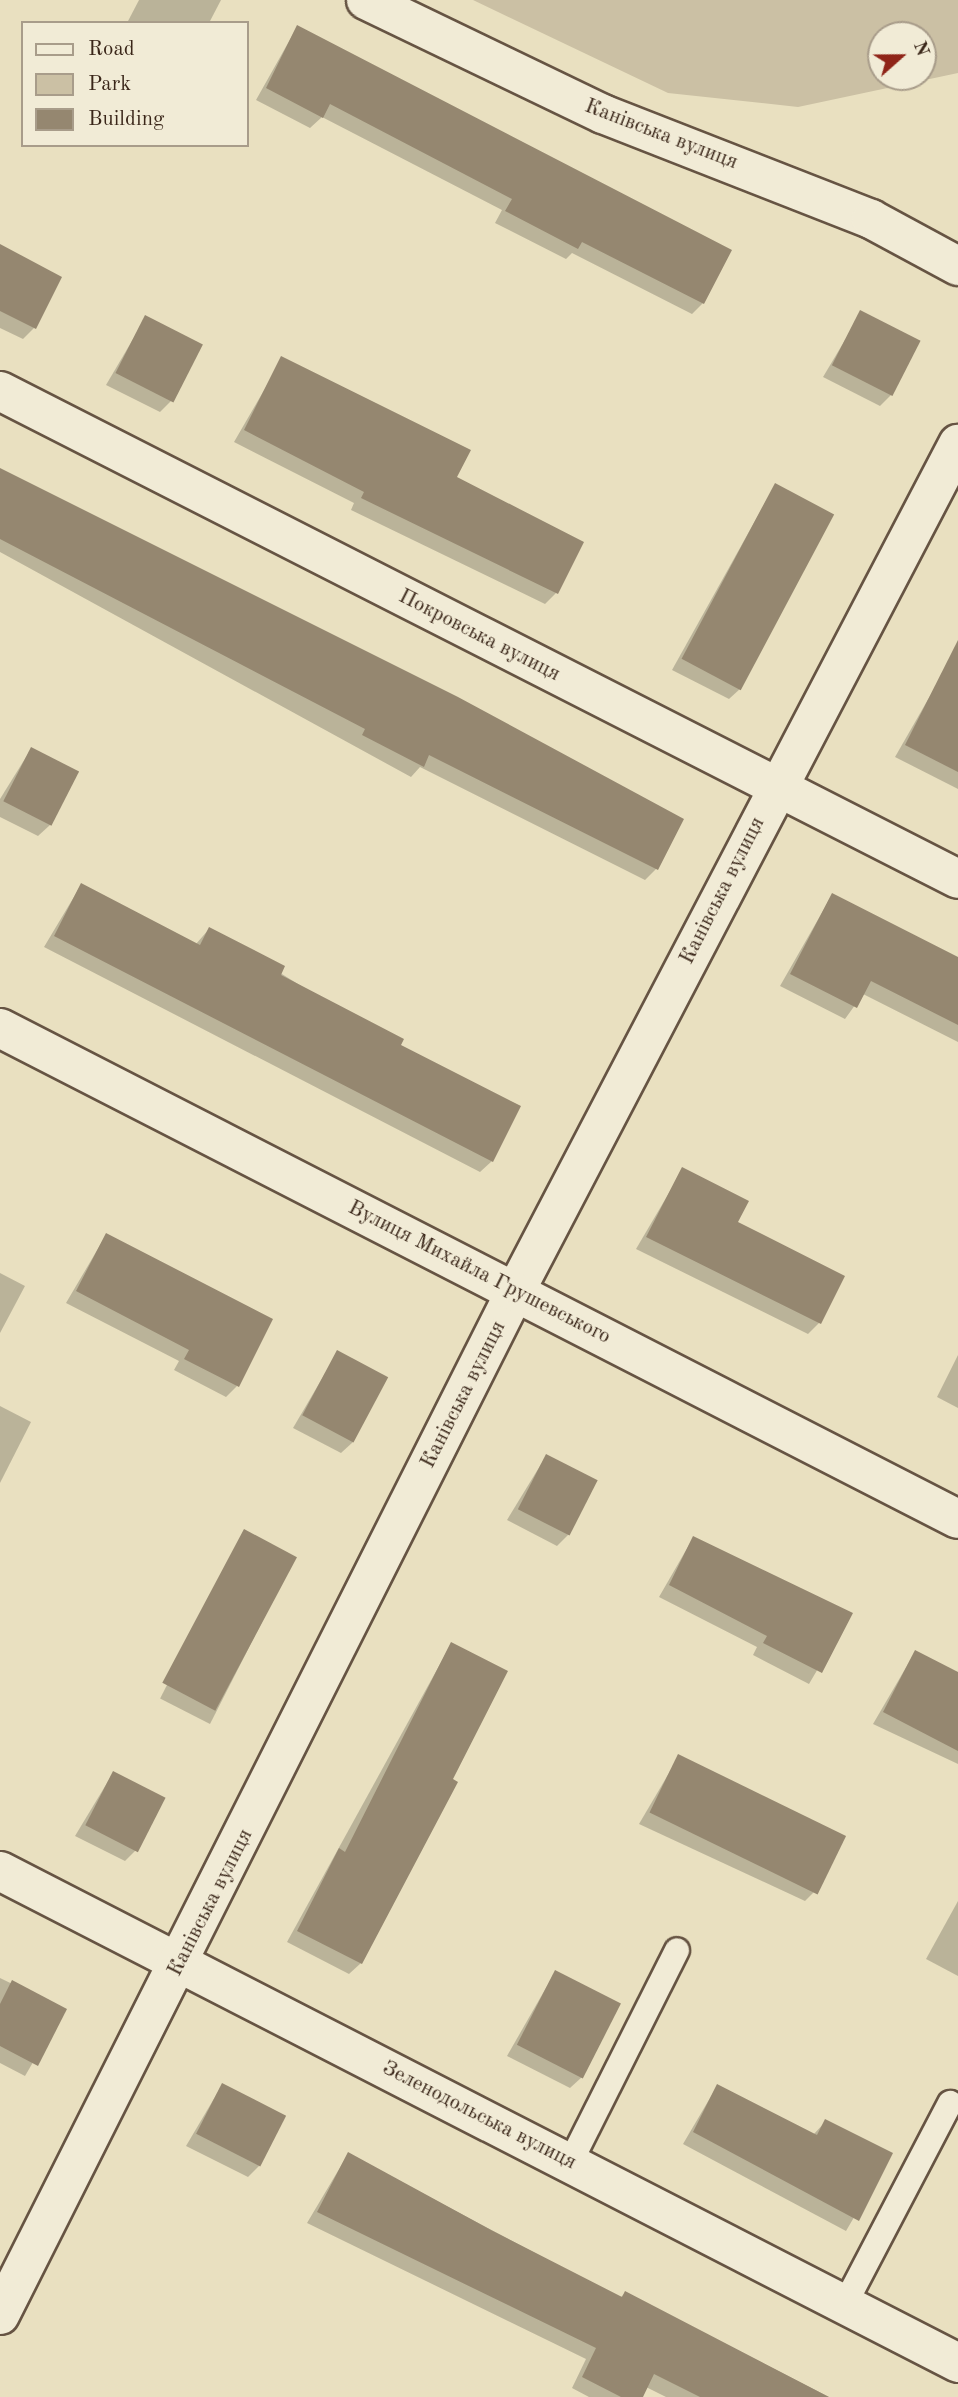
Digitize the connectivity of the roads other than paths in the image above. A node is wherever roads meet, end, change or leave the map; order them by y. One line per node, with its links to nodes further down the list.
1 (366, 0): 2 (street, Канівська вулиця)
2 (958, 266)
3 (0, 391): 5 (street, Покровська вулиця)
4 (958, 444): 5 (street, Канівська вулиця)
5 (777, 788): 6 (street, Покровська вулиця); 8 (street, Канівська вулиця)
6 (958, 879)
7 (0, 1028): 8 (street, Вулиця Михайла Грушевського)
8 (515, 1292): 9 (street, Вулиця Михайла Грушевського); 12 (street, Канівська вулиця)
9 (958, 1519)
10 (0, 1871): 12 (street, Зеленодольська вулиця)
11 (677, 1950): 14 (lane)
12 (181, 1963): 14 (street, Зеленодольська вулиця); 16 (street, Канівська вулиця)
13 (950, 2102): 15 (lane)
14 (570, 2163): 15 (street, Зеленодольська вулиця)
15 (845, 2304): 17 (street, Зеленодольська вулиця)
16 (0, 2315)
17 (958, 2362)

